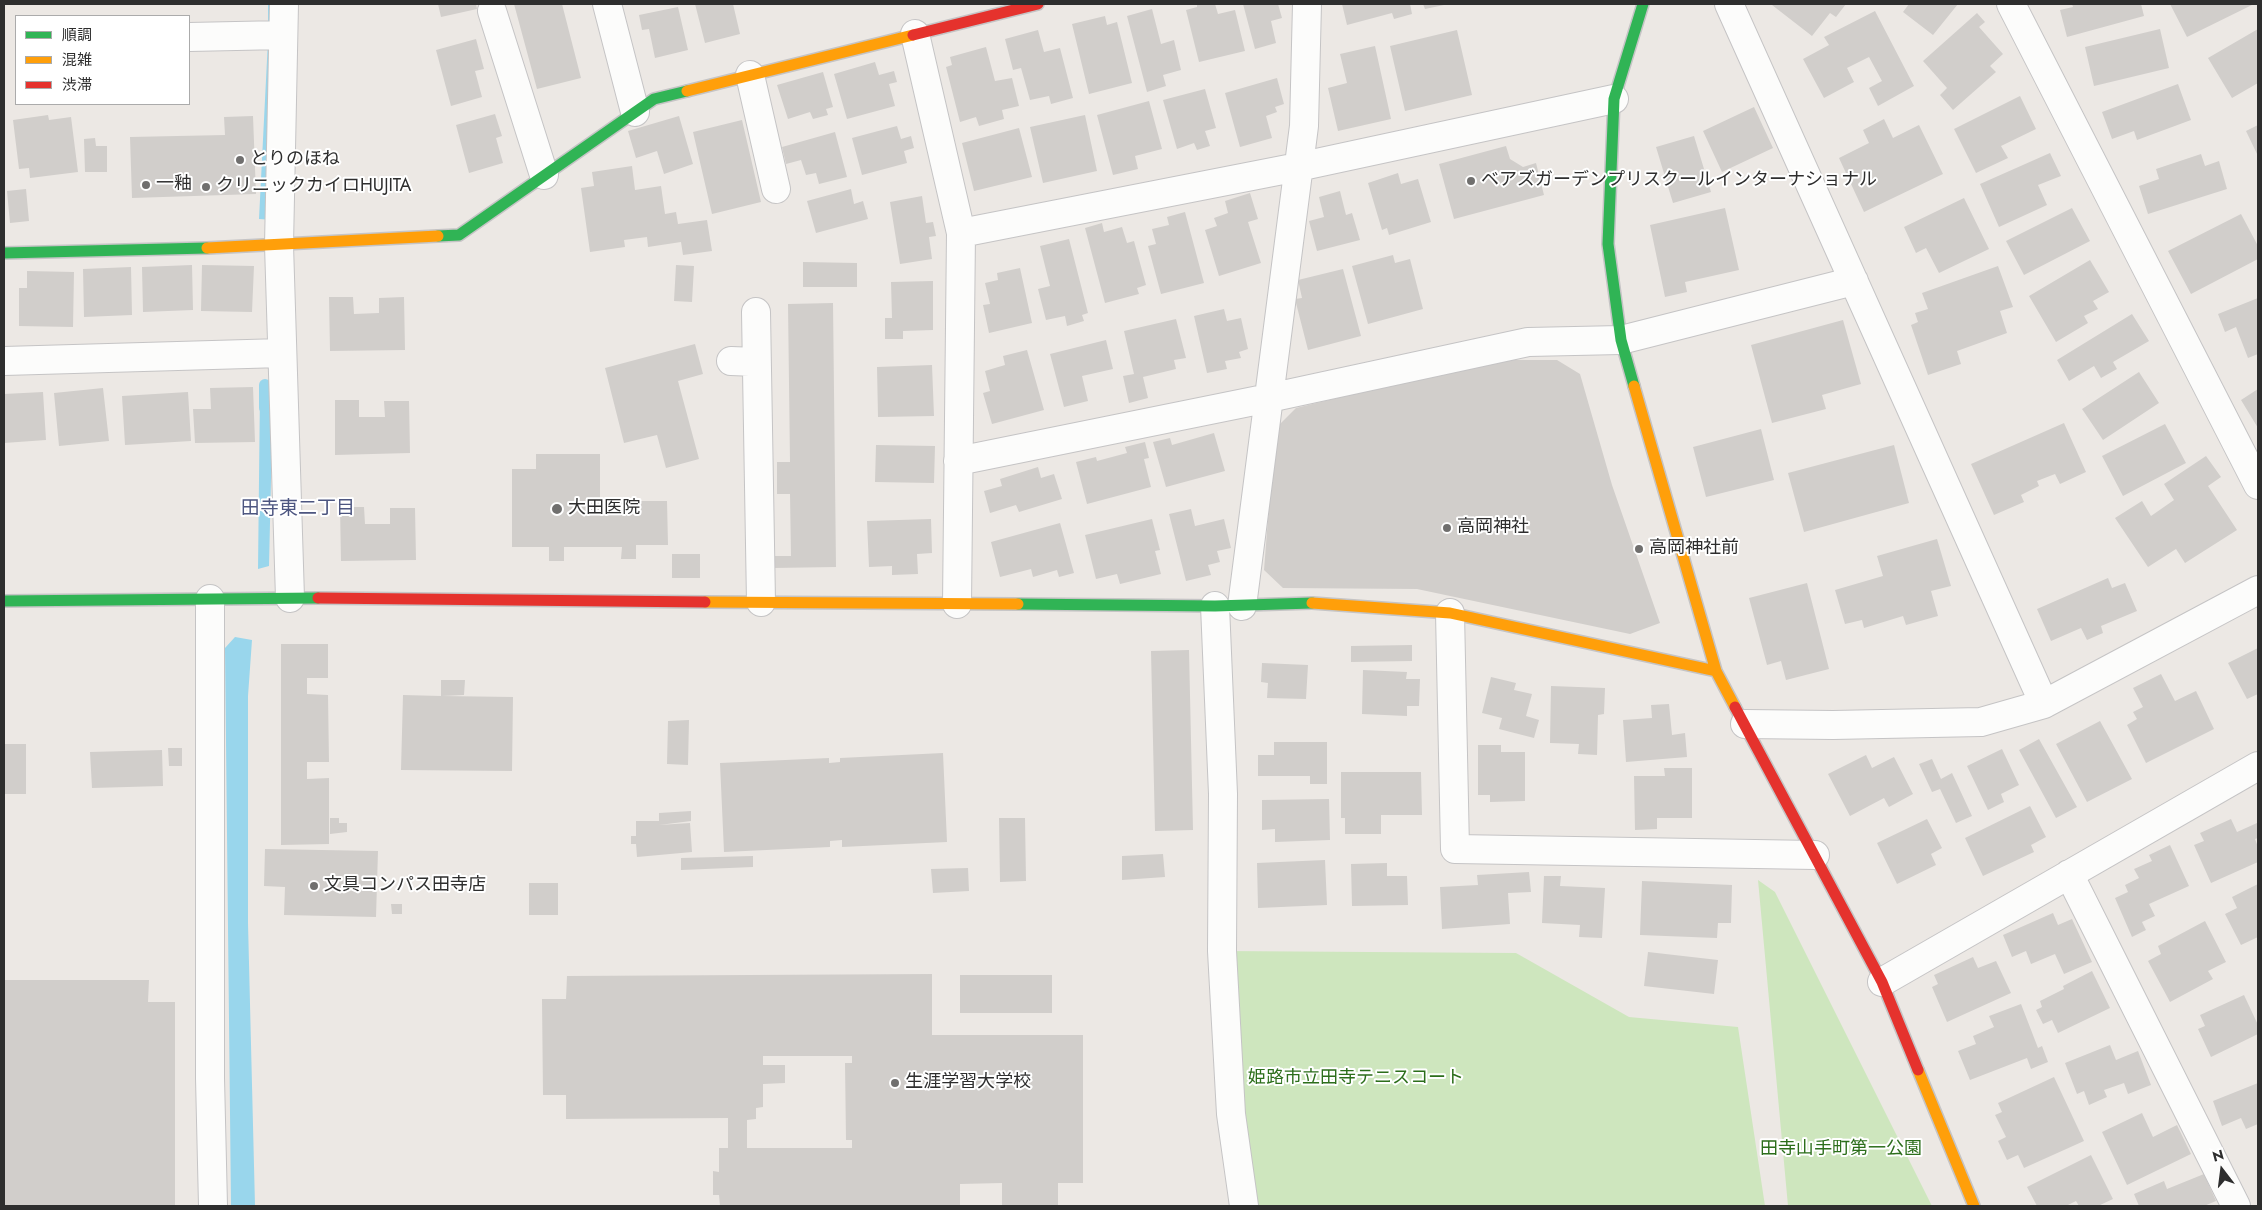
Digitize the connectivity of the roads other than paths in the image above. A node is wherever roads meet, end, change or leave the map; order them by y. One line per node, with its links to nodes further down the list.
1 (284, 4): 10 (street)
2 (607, 4): 14 (street)
3 (1038, 4): 9 (street)
4 (1307, 4): 15 (street)
5 (1643, 4): 13 (street)
6 (1729, 4): 21 (street)
7 (2011, 4): 28 (street)
8 (492, 11): 16 (street)
9 (915, 34): 12 (street); 18 (street)
10 (283, 35): 11 (street); 19 (street)
11 (190, 37)
12 (750, 75): 14 (street); 17 (street)
13 (1614, 99): 15 (street); 23 (street)
14 (635, 112): 16 (street)
15 (1298, 167): 18 (street); 26 (street)
16 (544, 175): 19 (street)
17 (776, 189)
18 (961, 233): 27 (street)
19 (278, 245): 20 (street); 24 (street)
20 (4, 253)
21 (1854, 281): 23 (street); 39 (street)
22 (756, 312): 33 (street)
23 (1621, 340): 26 (street); 38 (street)
24 (282, 354): 25 (street); 30 (street)
25 (4, 361)
26 (1269, 398): 27 (street); 36 (street)
27 (958, 461): 34 (street)
28 (2258, 485)
29 (2258, 590): 39 (street)
30 (290, 598): 31 (street); 33 (street)
31 (210, 599): 32 (street); 45 (street)
32 (4, 601)
33 (761, 602): 34 (street)
34 (957, 604): 35 (street)
35 (1215, 606): 36 (street); 46 (street)
36 (1242, 606): 37 (street)
37 (1450, 614): 38 (street); 42 (street)
38 (1716, 671): 40 (street)
39 (2044, 704): 40 (street)
40 (1745, 724): 42 (street)
41 (2257, 770): 43 (street)
42 (1815, 855): 44 (street)
43 (2069, 874): 44 (street); 48 (street)
44 (1882, 982): 47 (street)
45 (213, 1206)
46 (1244, 1206)
47 (1974, 1206)
48 (2236, 1206)

